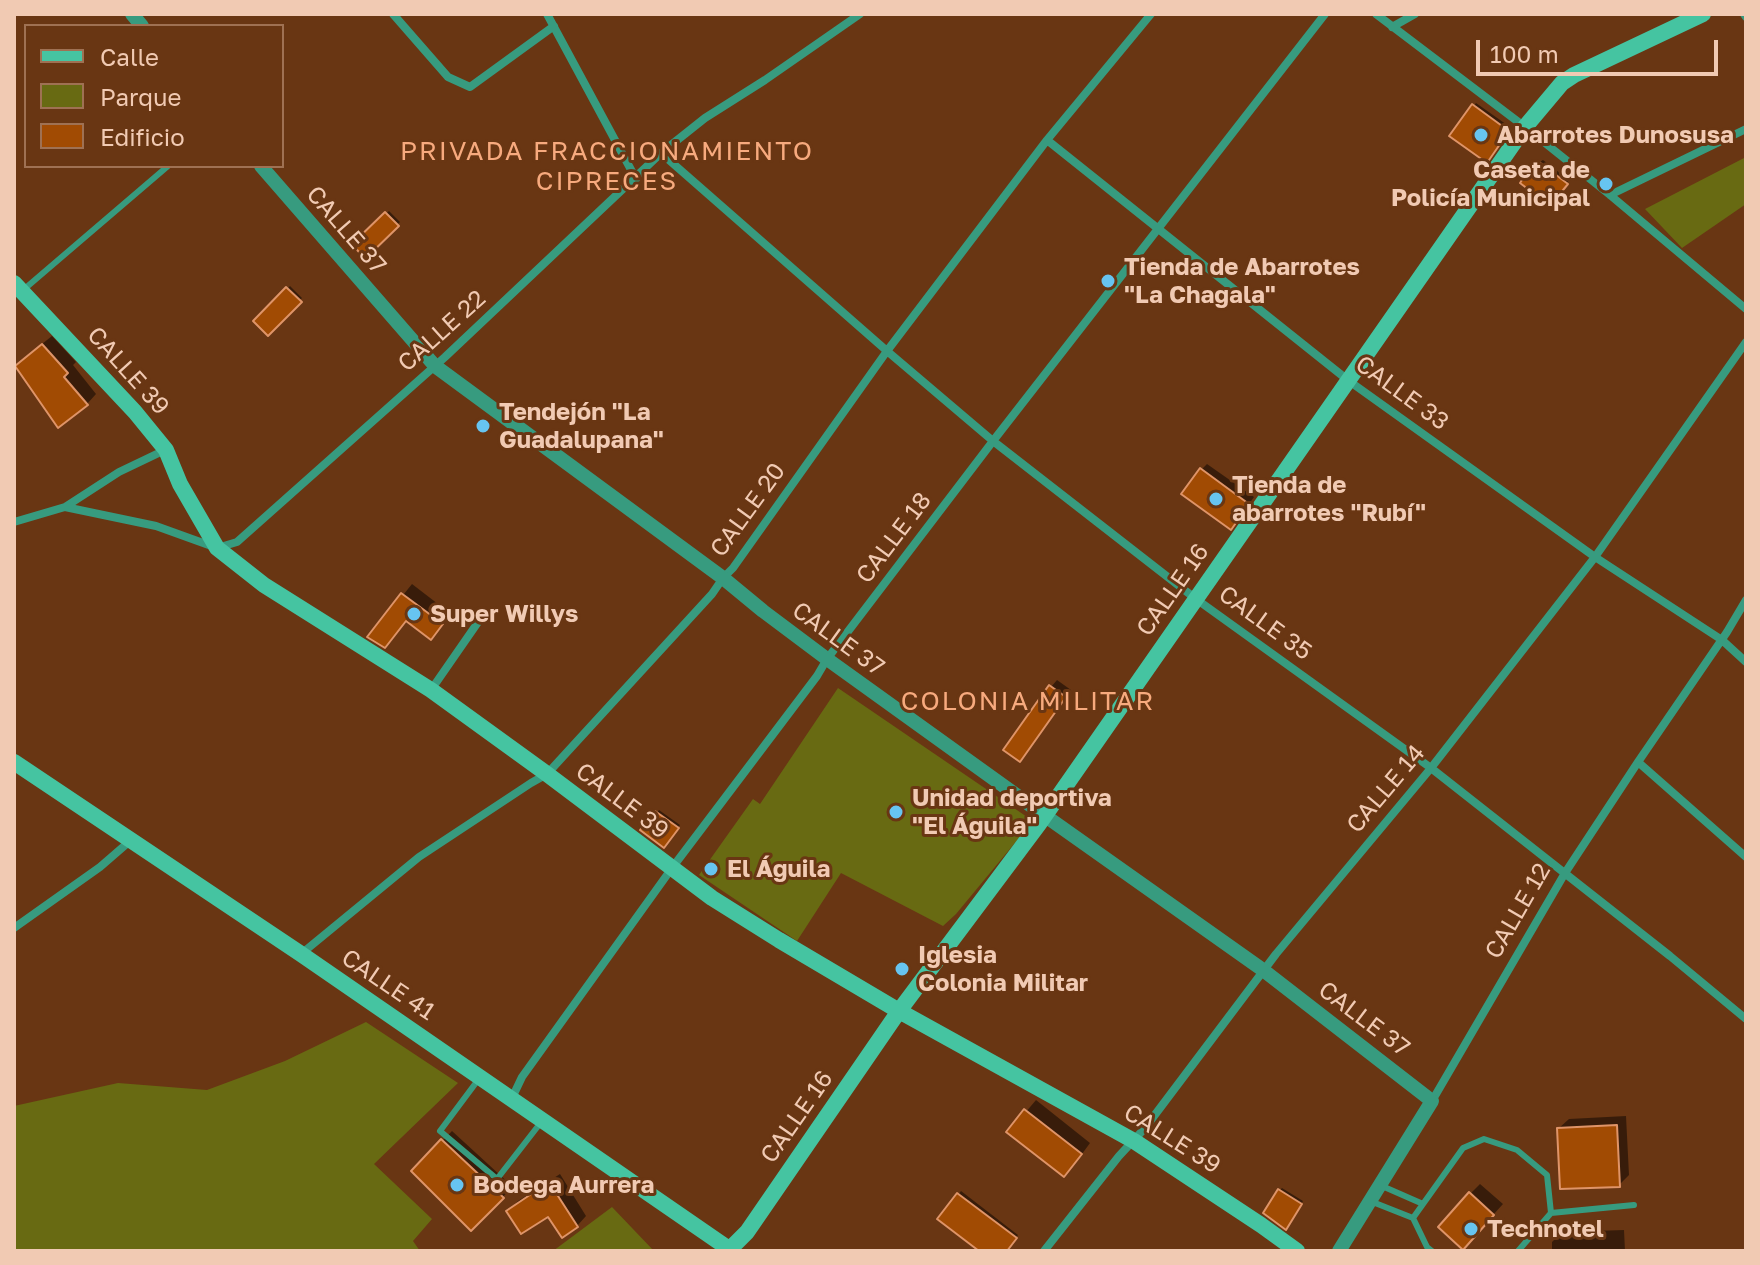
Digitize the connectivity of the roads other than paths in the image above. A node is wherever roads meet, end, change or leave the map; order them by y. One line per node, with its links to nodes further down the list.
1 (393, 14): 9 (street)
2 (547, 14): 9 (street)
3 (860, 14): 14 (street, CALLE 22)
4 (1151, 14): 13 (street, CALLE 20)
5 (1325, 14): 19 (street, CALLE 18)
6 (1376, 14): 10 (street)
7 (1415, 14): 10 (street)
8 (1703, 14): 11 (main road, CALLE 16)
9 (554, 26): 17 (street)
10 (1392, 27): 11 (street)
11 (1525, 127): 18 (street); 25 (main road, CALLE 16)
12 (1746, 129): 18 (street)
13 (1047, 140): 19 (street, CALLE 33); 23 (street, CALLE 20)
14 (661, 153): 17 (street, CALLE 22); 23 (street, CALLE 35)
15 (166, 168): 20 (lane)
16 (263, 168): 24 (street, CALLE 37)
17 (636, 179): 24 (street, CALLE 22)
18 (1610, 195): 21 (street)
19 (1157, 228): 25 (street, CALLE 33); 26 (street, CALLE 18)
20 (18, 287): 27 (main road, CALLE 39)
21 (1746, 309)
22 (1746, 342): 31 (street, CALLE 14)
23 (887, 351): 26 (street, CALLE 35); 32 (street, CALLE 20)
24 (435, 366): 30 (street, CALLE 22); 32 (street, CALLE 37)
25 (1349, 381): 31 (street, CALLE 33); 33 (main road, CALLE 16)
26 (993, 441): 33 (street, CALLE 35); 37 (street, CALLE 18)
27 (166, 450): 28 (street); 30 (main road, CALLE 39)
28 (65, 507): 29 (street); 30 (street)
29 (14, 522)
30 (217, 548): 39 (main road, CALLE 39)
31 (1595, 557): 36 (street, CALLE 33); 42 (street, CALLE 14)
32 (723, 578): 37 (street, CALLE 37); 43 (street, CALLE 20)
33 (1196, 599): 42 (street, CALLE 35); 44 (main road, CALLE 16)
34 (1746, 600): 36 (street, CALLE 12)
35 (483, 615): 39 (street)
36 (1722, 640): 38 (street, CALLE 33); 40 (street, CALLE 12)
37 (827, 659): 44 (street, CALLE 37); 47 (street, CALLE 18)
38 (1746, 662)
39 (431, 690): 43 (main road, CALLE 39)
40 (1638, 762): 46 (street); 48 (street, CALLE 12)
41 (16, 767): 45 (main road, CALLE 41)
42 (1431, 768): 48 (street, CALLE 35); 51 (street, CALLE 14)
43 (547, 774): 47 (main road, CALLE 39); 50 (street, CALLE 20)
44 (1044, 815): 51 (street, CALLE 37); 52 (main road, CALLE 16)
45 (130, 841): 49 (street); 50 (main road, CALLE 41)
46 (1746, 857)
47 (672, 868): 52 (main road, CALLE 39); 55 (street, CALLE 18)
48 (1565, 873): 53 (street, CALLE 35); 56 (street, CALLE 12)
49 (14, 928)
50 (301, 954): 54 (main road, CALLE 41)
51 (1263, 970): 56 (street, CALLE 37); 58 (street, CALLE 14)
52 (899, 1011): 58 (main road, CALLE 39); 65 (main road, CALLE 16)
53 (1746, 1019)
54 (481, 1077): 55 (main road, CALLE 41); 57 (lane)
55 (512, 1098): 57 (main road, CALLE 41)
56 (1432, 1101): 59 (street, CALLE 12)
57 (543, 1119): 65 (main road, CALLE 41)
58 (1134, 1141): 66 (street, CALLE 14); 67 (main road, CALLE 39)
59 (1380, 1185): 60 (street, CALLE 12); 61 (lane)
60 (1370, 1201): 64 (lane); 68 (street, CALLE 12)
61 (1423, 1204): 63 (lane); 64 (lane)
62 (1634, 1205): 63 (lane)
63 (1551, 1213): 70 (lane)
64 (1413, 1218): 69 (lane)
65 (731, 1250)
66 (1044, 1251)
67 (1297, 1251)
68 (1339, 1251)
69 (1432, 1251)
70 (1518, 1251)

